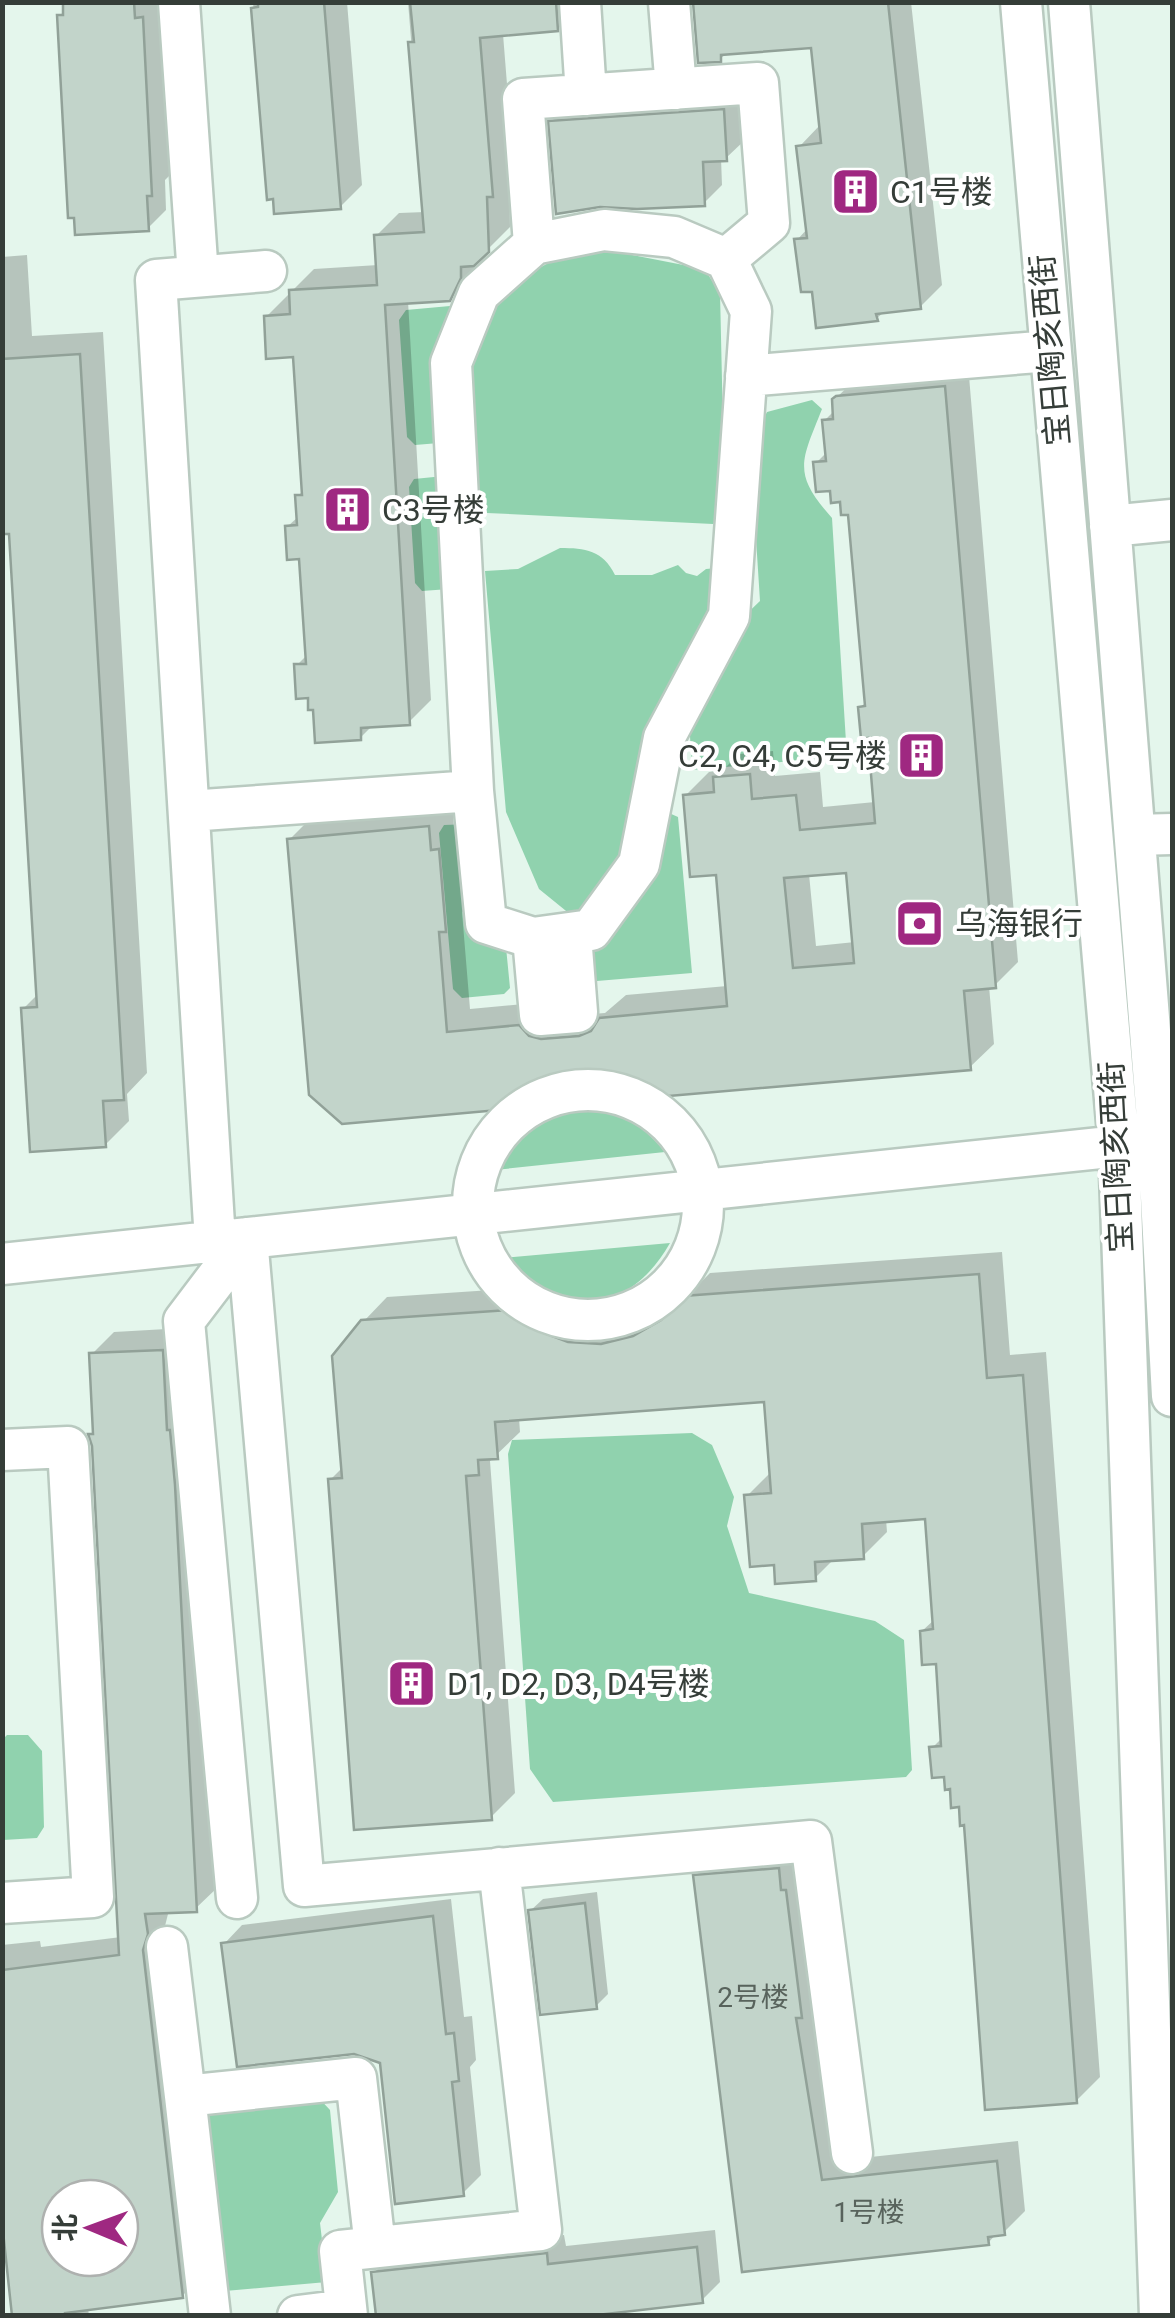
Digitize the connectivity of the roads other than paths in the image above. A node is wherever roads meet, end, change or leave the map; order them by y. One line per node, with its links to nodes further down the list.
1 (178, 2): 11 (street)
2 (580, 2): 7 (street)
3 (669, 2): 6 (street)
4 (1020, 2): 12 (street, 宝日陶亥西街)
5 (1069, 2): 15 (street, 宝日陶亥西街)
6 (676, 89): 7 (street); 9 (street)
7 (586, 95): 8 (street)
8 (534, 244): 9 (street); 16 (street)
9 (726, 258): 13 (street)
10 (266, 271): 11 (street)
11 (198, 276): 17 (street)
12 (1050, 351): 13 (street); 20 (street, 宝日陶亥西街)
13 (746, 376): 16 (street)
14 (1172, 520): 15 (street)
15 (1110, 526): 18 (street, 宝日陶亥西街)
16 (474, 791): 17 (street)
17 (189, 811): 23 (street)
18 (1154, 835): 19 (street, 宝日陶亥西街)
19 (1164, 1107): 25 (street, 宝日陶亥西街)
20 (1118, 1146): 21 (street); 37 (street, 宝日陶亥西街)
21 (704, 1191): 22 (street); 22 (street); 22 (street)
22 (473, 1216): 23 (street)
23 (231, 1240): 24 (street); 27 (street); 28 (street)
24 (2, 1264)
25 (1172, 1396)
26 (2, 1450): 29 (street)
27 (499, 1868): 32 (street); 33 (street)
28 (237, 1898)
29 (2, 1902)
30 (167, 1947): 31 (street)
31 (185, 2096): 33 (street); 35 (street)
32 (852, 2153)
33 (374, 2247): 34 (street)
34 (347, 2313): 36 (street)
35 (210, 2316)
36 (298, 2316)
37 (1160, 2316)

